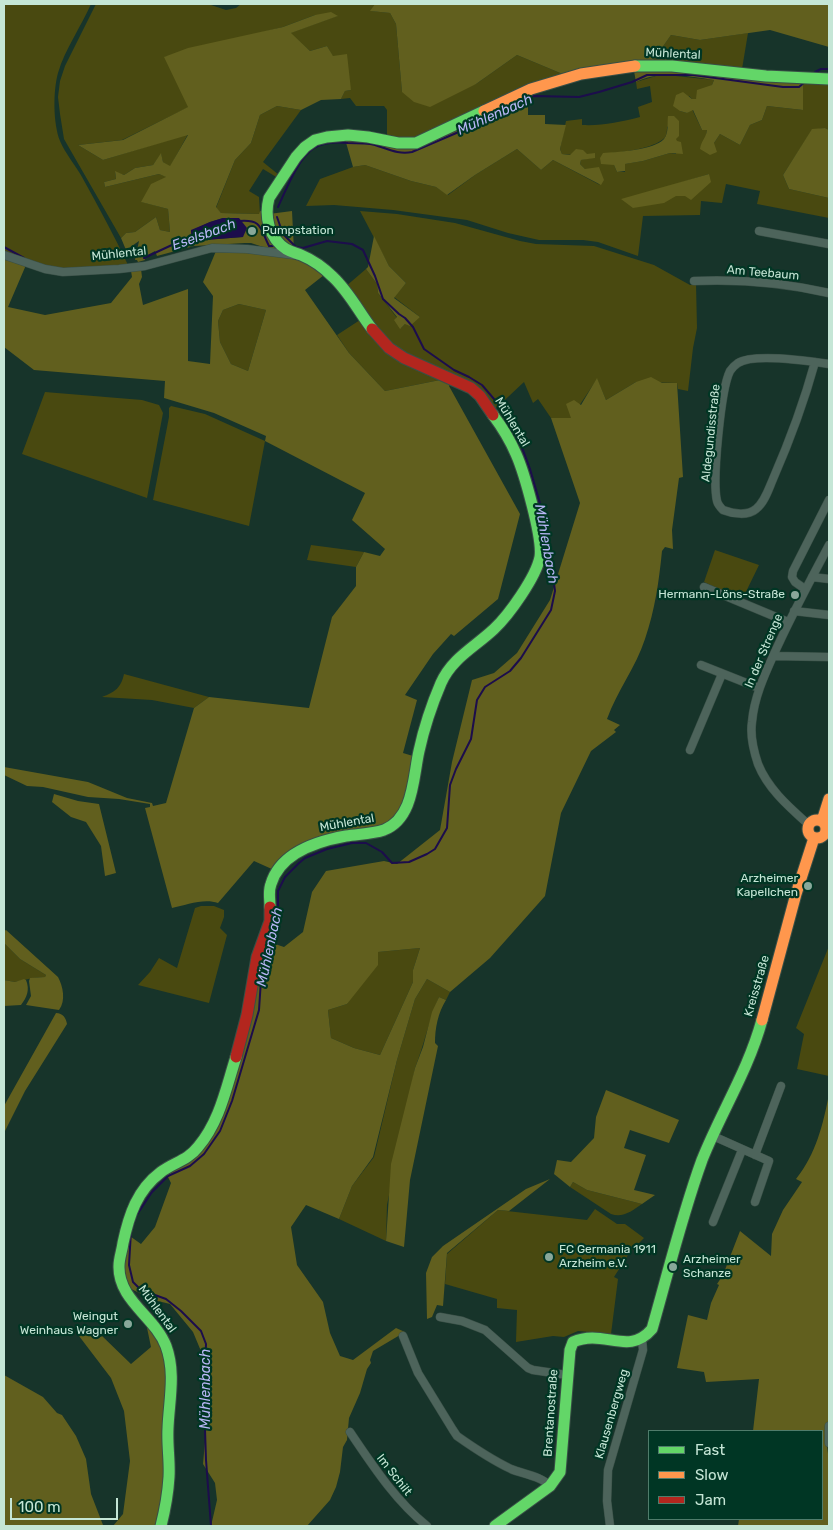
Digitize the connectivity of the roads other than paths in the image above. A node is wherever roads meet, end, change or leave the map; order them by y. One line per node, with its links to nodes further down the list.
1 (829, 79): 4 (street, Mühlental)
2 (759, 231): 3 (street)
3 (829, 244)
4 (296, 253): 5 (street, Mühlental); 43 (street, Mühlental)
5 (4, 255)
6 (694, 281): 7 (street, Am Teebaum)
7 (829, 293)
8 (815, 362): 8 (street, Aldegundisstraße); 9 (street, Aldegundisstraße)
9 (829, 364)
10 (829, 500): 15 (street)
11 (829, 545): 12 (street, In der Strenge)
12 (812, 577): 13 (street); 15 (street, In der Strenge)
13 (829, 579)
14 (704, 587): 18 (street)
15 (805, 589): 16 (street, In der Strenge)
16 (794, 611): 17 (street); 18 (street, In der Strenge)
17 (829, 615)
18 (788, 622): 19 (street, In der Strenge)
19 (773, 656): 20 (street); 23 (street, In der Strenge)
20 (829, 658)
21 (700, 665): 22 (street)
22 (722, 674): 23 (street); 24 (street)
23 (758, 688): 26 (street, In der Strenge)
24 (690, 750)
25 (829, 799): 27 (street)
26 (809, 825): 27 (street); 28 (street)
27 (826, 827): 28 (street)
28 (814, 838): 30 (street, Kreisstraße)
29 (781, 1086): 32 (street)
30 (713, 1136): 31 (street); 37 (street, Kreisstraße)
31 (742, 1150): 32 (street); 34 (street)
32 (755, 1155): 33 (street)
33 (755, 1202)
34 (713, 1222)
35 (440, 1318): 38 (street)
36 (403, 1336): 42 (street)
37 (642, 1339): 38 (street, Brentanostraße); 46 (street, Klausenbergweg)
38 (568, 1375): 42 (street, Brentanostraße)
39 (829, 1426): 41 (street)
40 (350, 1432): 44 (street, Im Schilt)
41 (829, 1444)
42 (550, 1486): 45 (street, Brentanostraße)
43 (161, 1526)
44 (427, 1526)
45 (496, 1526)
46 (610, 1526)

